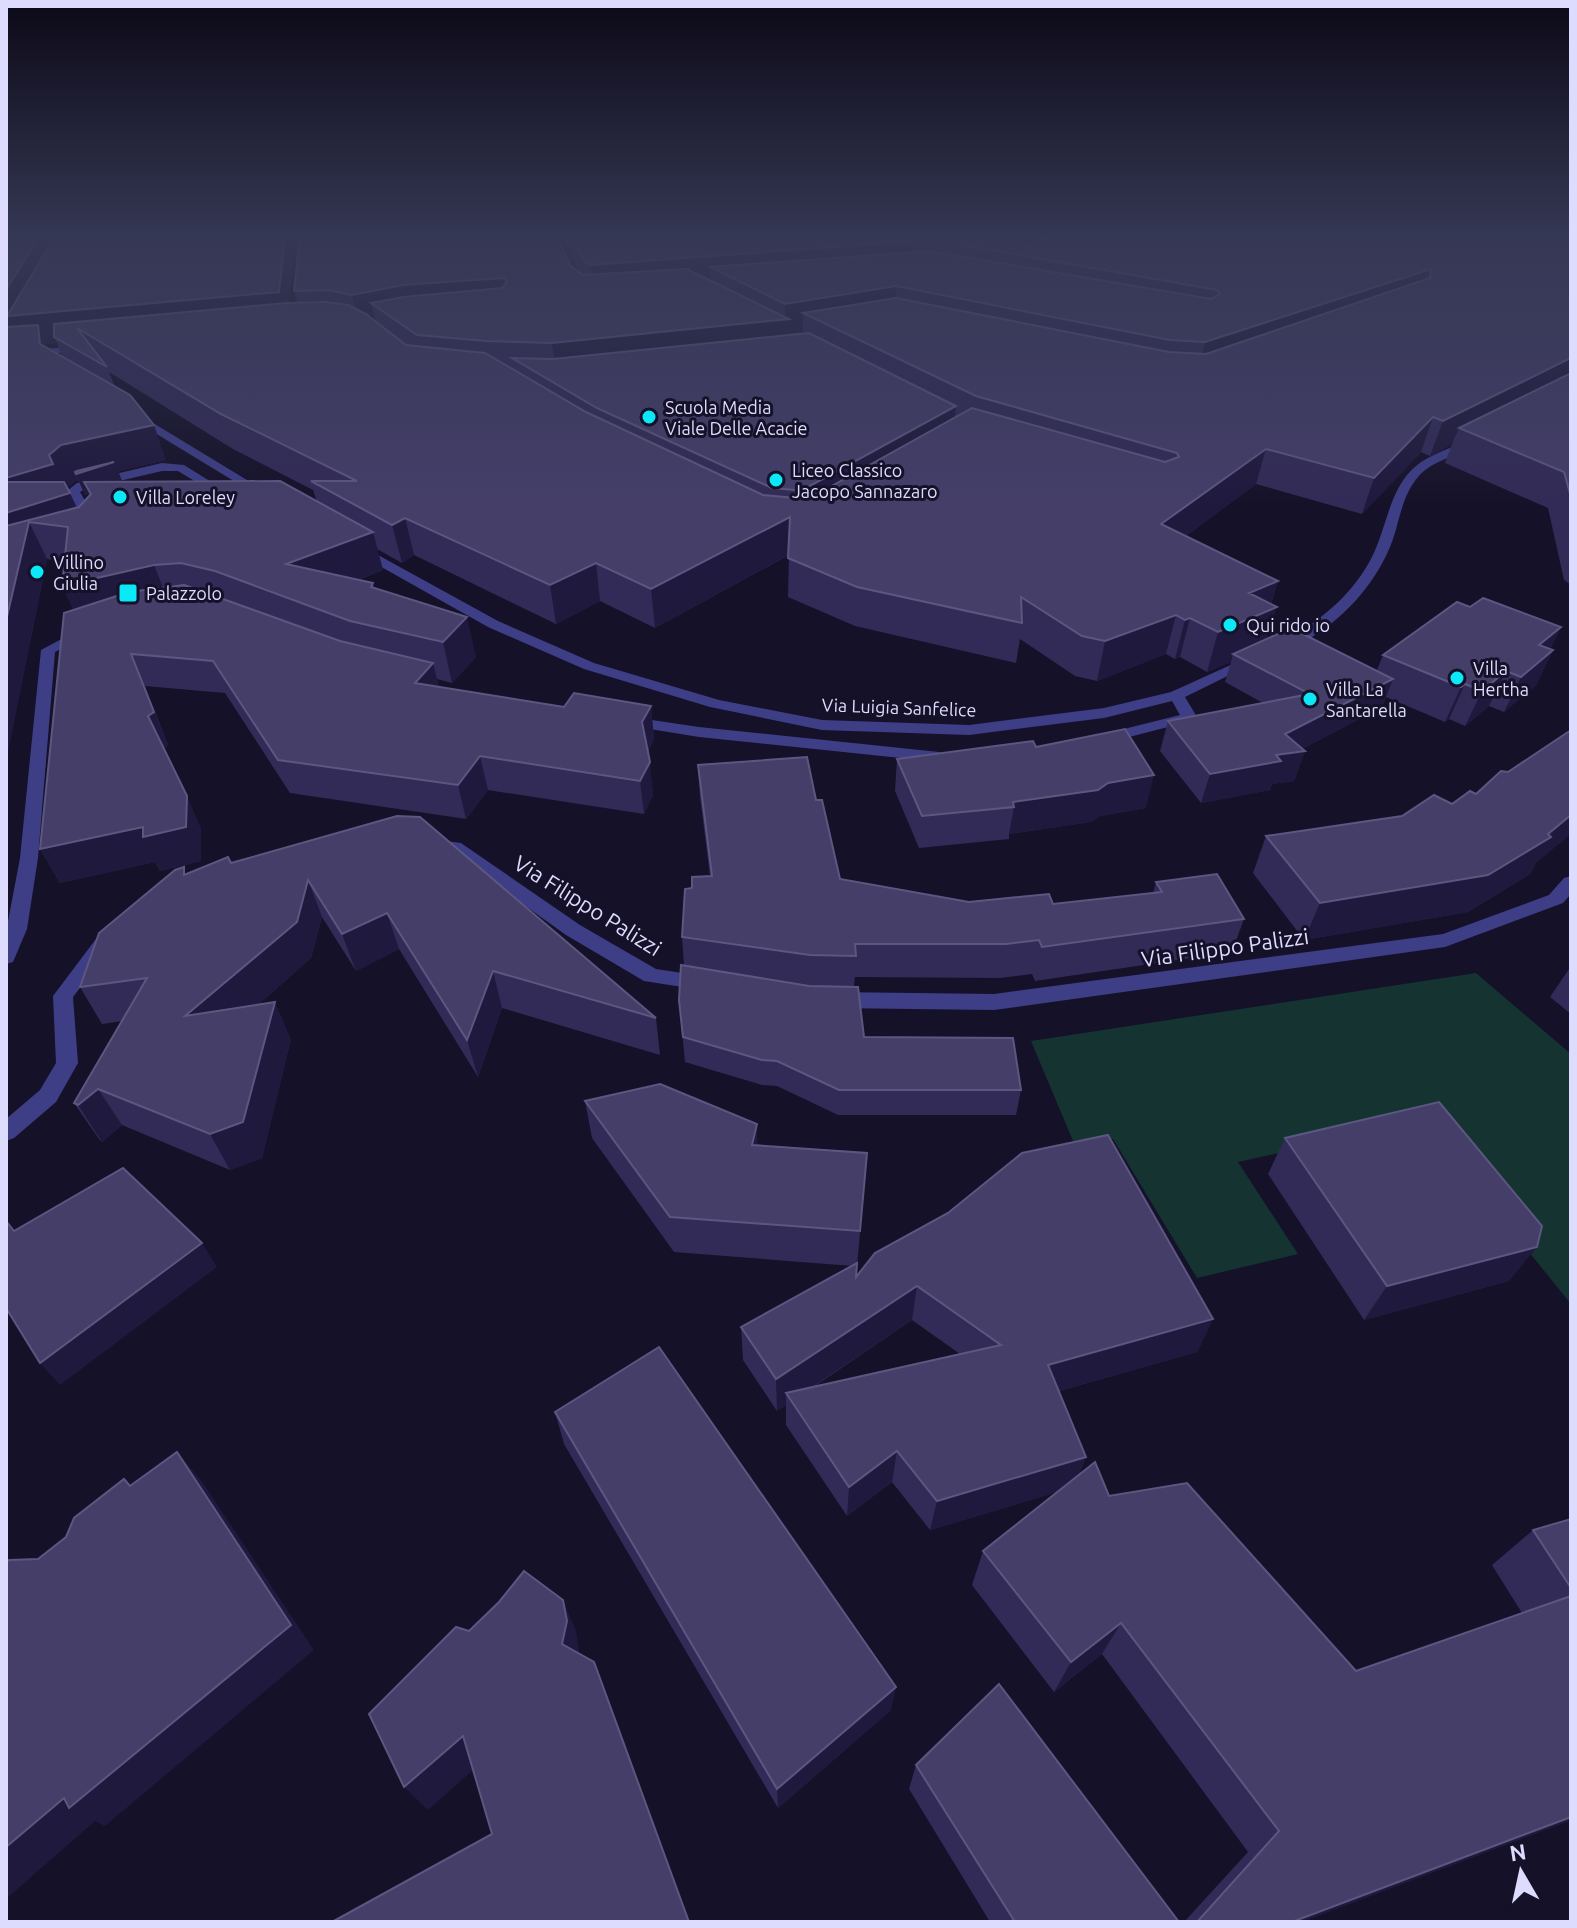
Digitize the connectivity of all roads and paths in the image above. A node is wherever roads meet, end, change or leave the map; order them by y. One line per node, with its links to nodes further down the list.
1 (100, 346): 3 (street)
2 (9, 351): 3 (street)
3 (58, 351): 4 (street)
4 (59, 371)
5 (111, 402): 7 (street)
6 (1483, 436): 12 (street)
7 (265, 499)
8 (235, 501): 9 (street)
9 (89, 538)
10 (346, 541): 14 (street, Via Luigia Sanfelice)
11 (103, 626): 21 (street)
12 (1272, 652)
13 (1259, 658): 14 (street, Via Luigia Sanfelice)
14 (1176, 695): 16 (street)
15 (609, 718): 17 (street)
16 (1088, 742)
17 (954, 756)
18 (408, 843): 22 (street, Via Filippo Palizzi)
19 (1571, 882): 23 (street, Via Filippo Palizzi)
20 (118, 929): 24 (street)
21 (6, 957)
22 (730, 988)
23 (809, 1000)
24 (6, 1132)

